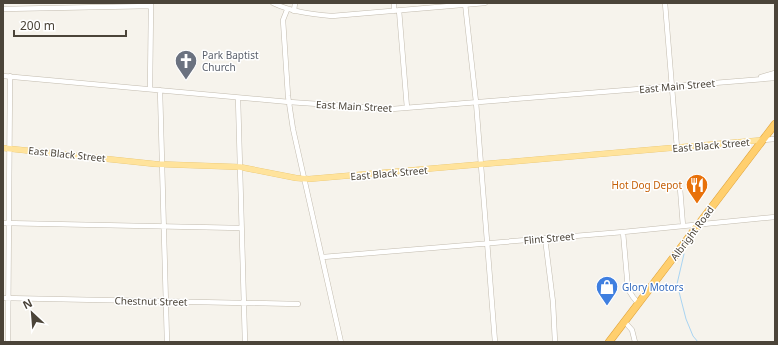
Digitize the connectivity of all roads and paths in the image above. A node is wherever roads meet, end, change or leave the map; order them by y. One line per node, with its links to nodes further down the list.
1 (273, 3): 9 (street)
2 (295, 3): 11 (street)
3 (394, 3): 10 (street)
4 (485, 3): 7 (street)
5 (665, 3): 17 (street)
6 (151, 4): 8 (street); 18 (street)
7 (465, 4): 10 (street); 22 (street)
8 (3, 9)
9 (287, 10): 11 (street); 21 (street)
10 (397, 10): 11 (street); 23 (street)
11 (294, 11)
12 (775, 73): 16 (street, East Main Street)
13 (3, 76): 14 (street, East Main Street)
14 (10, 76): 18 (street, East Main Street); 27 (street)
15 (775, 78): 16 (street, East Main Street)
16 (754, 79): 17 (street, East Main Street)
17 (672, 86): 22 (street, East Main Street); 28 (street)
18 (150, 89): 19 (street, East Main Street)
19 (160, 90): 20 (street, East Main Street); 29 (street)
20 (238, 98): 21 (street, East Main Street); 31 (street)
21 (289, 102): 23 (street, East Main Street); 32 (street)
22 (476, 102): 23 (street, East Main Street); 30 (street)
23 (407, 108)
24 (775, 124): 26 (highway, Albright Road)
25 (775, 139): 26 (street, East Black Street)
26 (763, 140): 28 (main road, East Black Street); 36 (highway, Albright Road)
27 (6, 148): 29 (main road, East Black Street); 35 (street)
28 (677, 148): 30 (main road, East Black Street)
29 (162, 165): 31 (main road, East Black Street); 38 (street)
30 (481, 165): 32 (main road, East Black Street); 42 (street)
31 (240, 167): 32 (main road, East Black Street); 39 (street)
32 (305, 179): 43 (street)
33 (680, 188): 37 (street)
34 (775, 217): 36 (street, Flint Street)
35 (6, 223): 38 (street); 45 (street)
36 (698, 224): 37 (street, Flint Street); 47 (highway, Albright Road)
37 (683, 226): 40 (street, Flint Street)
38 (163, 227): 39 (street); 46 (street)
39 (242, 228): 48 (street)
40 (623, 232): 41 (street, Flint Street); 47 (street)
41 (546, 238): 42 (street, Flint Street); 56 (street)
42 (487, 243): 43 (street, Flint Street); 55 (street)
43 (323, 257): 54 (street)
44 (3, 298): 45 (street, Chestnut Street)
45 (9, 298): 46 (street, Chestnut Street); 51 (street)
46 (166, 301): 48 (street, Chestnut Street); 52 (street)
47 (638, 303): 50 (highway, Albright Road)
48 (244, 304): 49 (street, Chestnut Street); 53 (street)
49 (298, 304)
50 (624, 321): 57 (highway, Albright Road); 58 (street)
51 (8, 342)
52 (167, 342)
53 (245, 342)
54 (341, 342)
55 (495, 342)
56 (556, 342)
57 (609, 342)
58 (635, 342)

